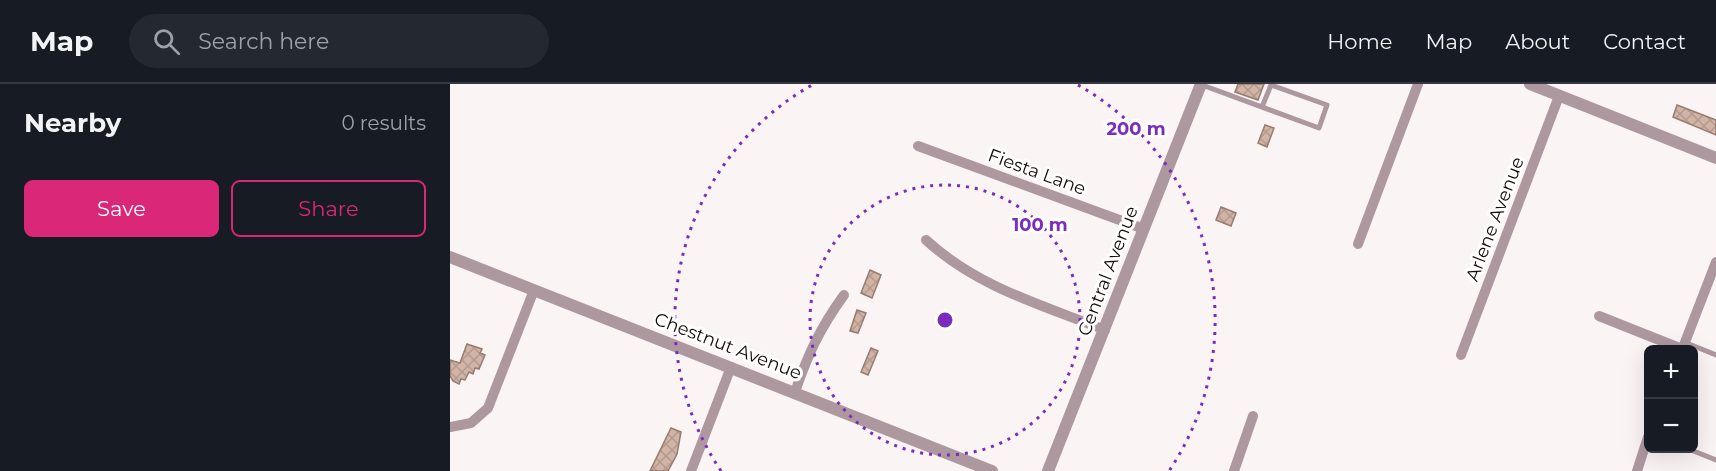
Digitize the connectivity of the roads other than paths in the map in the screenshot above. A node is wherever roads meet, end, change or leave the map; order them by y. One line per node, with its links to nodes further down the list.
1 (1201, 84): 5 (lane); 8 (street, Central Avenue)
2 (1418, 84): 10 (street)
3 (1530, 84): 4 (street)
4 (1559, 96): 7 (street); 20 (street, Arlene Avenue)
5 (1262, 107): 5 (lane)
6 (918, 146): 8 (street, Fiesta Lane)
7 (1716, 158)
8 (1144, 229): 16 (street, Central Avenue)
9 (926, 240): 16 (street)
10 (1358, 244)
11 (450, 257): 13 (street, Chestnut Avenue)
12 (1716, 262): 18 (street)
13 (534, 290): 22 (street, Chestnut Avenue); 25 (street)
14 (844, 295): 23 (street)
15 (1599, 315): 17 (street)
16 (1105, 330): 31 (street, Central Avenue)
17 (1677, 345)
18 (1683, 345)
19 (1698, 351): 21 (lane)
20 (1461, 355)
21 (1716, 355)
22 (731, 366): 23 (street, Chestnut Avenue); 29 (street)
23 (795, 392): 30 (street, Chestnut Avenue)
24 (1253, 416): 32 (street)
25 (450, 427)
26 (1644, 449): 33 (street)
27 (1698, 453): 28 (lane)
28 (1716, 460)
29 (690, 471)
30 (992, 471)
31 (1048, 471)
32 (1234, 471)
33 (1637, 471)

